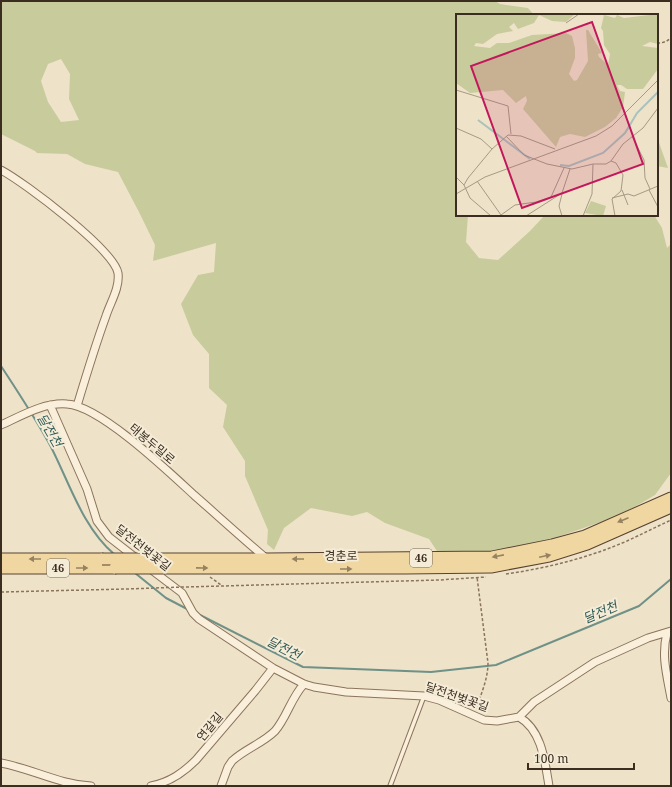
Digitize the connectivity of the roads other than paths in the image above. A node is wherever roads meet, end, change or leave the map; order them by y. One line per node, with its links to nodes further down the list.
1 (1, 170): 3 (street)
2 (50, 405): 3 (street, 태봉두밀로); 4 (street, 태봉두밀로); 12 (street, 달전천벚꽃길)
3 (77, 406): 8 (street, 태봉두밀로)
4 (1, 425)
5 (671, 498): 8 (main road, 경춘로 / 46, one-way to 8)
6 (671, 507): 9 (main road, 경춘로 / 46, one-way to 6)
7 (1, 559): 9 (main road, 경춘로 / 46, one-way to 7, bridge)
8 (267, 559): 9 (main road, 경춘로 / 46)
9 (162, 563): 10 (main road, 경춘로 / 46, one-way to 9, bridge)
10 (1, 568)
11 (669, 632): 15 (street); 16 (street)
12 (273, 668): 13 (street, 달전천벚꽃길); 19 (street, 연갈길)
13 (304, 684): 14 (street, 달전천벚꽃길); 20 (street)
14 (424, 696): 16 (street, 달전천벚꽃길); 21 (lane)
15 (671, 698)
16 (519, 717): 22 (street)
17 (1, 763): 18 (street)
18 (91, 786)
19 (151, 786)
20 (221, 786)
21 (390, 786)
22 (549, 786)

